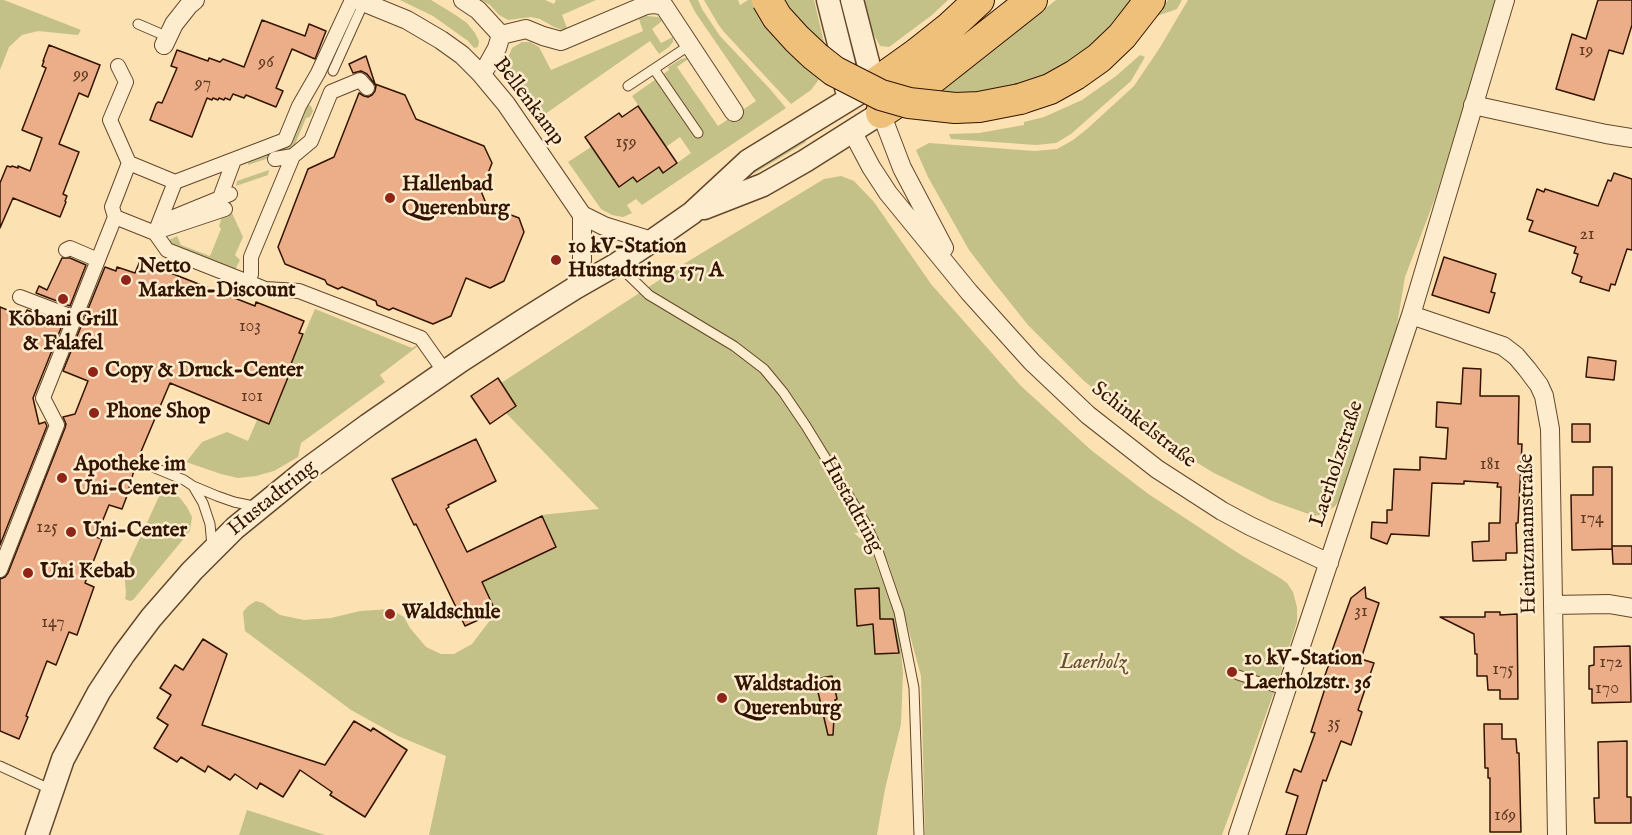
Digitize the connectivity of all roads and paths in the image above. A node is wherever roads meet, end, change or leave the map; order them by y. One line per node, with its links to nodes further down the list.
1 (195, 0): 13 (street)
2 (463, 0): 12 (street)
3 (767, 0): 8 (highway, bridge)
4 (828, 0): 24 (street)
5 (852, 0): 20 (street)
6 (979, 0): 20 (highway)
7 (1032, 0): 27 (highway)
8 (1150, 0)
9 (1506, 0): 25 (street, Laerholzstraße)
10 (358, 1): 17 (lane); 18 (street, Bellenkamp); 19 (street)
11 (138, 24): 13 (lane)
12 (501, 35): 14 (street); 18 (street)
13 (166, 41)
14 (690, 45): 16 (lane); 26 (street)
15 (118, 66): 34 (street)
16 (654, 69): 21 (lane); 29 (lane)
17 (333, 71)
18 (481, 74): 39 (street, Bellenkamp)
19 (314, 78): 23 (street); 33 (street)
20 (874, 84): 24 (street, Hustadtring); 27 (street)
21 (628, 86)
22 (367, 88): 23 (street)
23 (331, 92): 31 (street)
24 (848, 100): 28 (street); 38 (street, Hustadtring)
25 (1473, 105): 30 (street); 52 (street, Laerholzstraße)
26 (734, 112)
27 (881, 112): 28 (street, Hustadtring); 49 (street, Schinkelstraße)
28 (852, 131): 38 (street, Hustadtring); 49 (street, Schinkelstraße)
29 (698, 133)
30 (1632, 138)
31 (293, 156): 32 (street); 37 (street)
32 (276, 159)
33 (234, 160): 35 (street); 42 (street)
34 (129, 163): 35 (street); 40 (street)
35 (175, 182): 42 (street)
36 (261, 195): 37 (street)
37 (276, 196): 43 (street)
38 (692, 213): 44 (street, Hustadtring)
39 (582, 215): 44 (street); 50 (street)
40 (115, 217): 42 (street); 46 (street)
41 (250, 223): 43 (street)
42 (157, 228): 48 (street)
43 (261, 232): 48 (street)
44 (652, 241): 47 (street, Hustadtring)
45 (66, 250): 46 (street)
46 (98, 260): 53 (street)
47 (617, 264): 50 (street, Hustadtring); 68 (lane, Hustadtring)
48 (248, 282): 54 (street)
49 (961, 282): 59 (street, Schinkelstraße)
50 (575, 288): 54 (street, Hustadtring)
51 (20, 297): 53 (street)
52 (1411, 315): 59 (street, Laerholzstraße); 61 (street, Heintzmannstraße)
53 (75, 318): 60 (street)
54 (445, 372): 57 (street, Hustadtring)
55 (143, 463): 56 (lane)
56 (193, 486): 57 (lane); 58 (lane)
57 (260, 507): 58 (street, Hustadtring)
58 (213, 550): 66 (street, Hustadtring)
59 (1329, 564): 64 (street, Laerholzstraße)
60 (0, 570)
61 (1553, 605): 62 (street); 70 (street, Heintzmannstraße)
62 (1632, 608)
63 (1238, 675): 64 (lane)
64 (1287, 691): 69 (street, Laerholzstraße)
65 (0, 766): 66 (lane)
66 (52, 790): 67 (street, Hustadtring)
67 (37, 835)
68 (920, 835)
69 (1238, 835)
70 (1557, 835)

